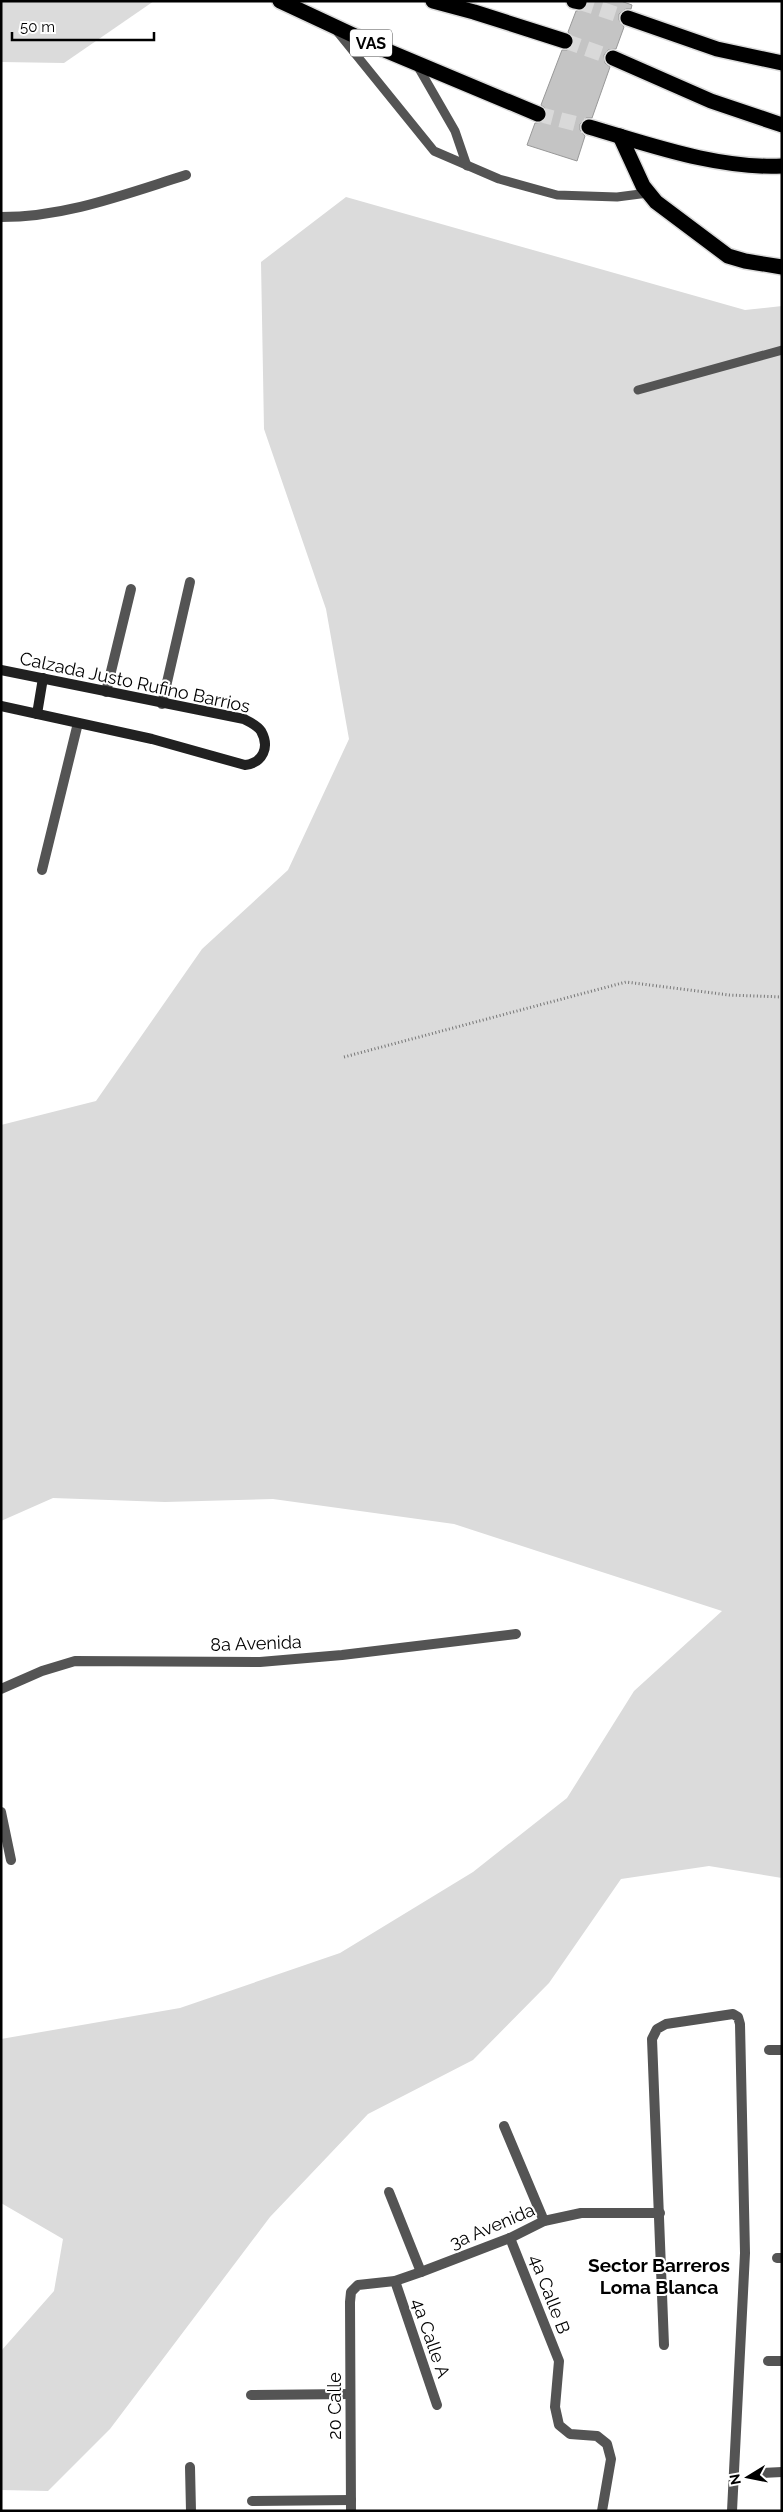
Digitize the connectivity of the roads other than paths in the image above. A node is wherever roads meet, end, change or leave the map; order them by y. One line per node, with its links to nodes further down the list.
1 (280, 1): 4 (highway, VAS)
2 (433, 1): 5 (highway)
3 (628, 18): 8 (highway)
4 (332, 24): 7 (highway, VAS); 13 (lane)
5 (565, 41)
6 (613, 58): 10 (highway)
7 (416, 63): 9 (highway, VAS); 13 (lane)
8 (782, 63)
9 (538, 114)
10 (782, 126)
11 (588, 127): 12 (highway)
12 (620, 136): 14 (highway); 16 (highway)
13 (467, 166): 16 (lane)
14 (782, 166)
15 (186, 175): 17 (street)
16 (648, 193): 18 (highway)
17 (1, 216)
18 (782, 267)
19 (782, 350): 20 (lane)
20 (638, 390)
21 (190, 582): 26 (street)
22 (131, 589): 25 (street)
23 (1, 670): 24 (street, Calzada Justo Rufino Barrios)
24 (43, 678): 25 (street, Calzada Justo Rufino Barrios); 28 (street)
25 (106, 692): 26 (street, Calzada Justo Rufino Barrios)
26 (162, 704): 29 (street, Calzada Justo Rufino Barrios)
27 (1, 706): 28 (street, Calzada Justo Rufino Barrios)
28 (37, 714): 29 (street, Calzada Justo Rufino Barrios)
29 (78, 723): 30 (street)
30 (42, 870)
31 (516, 1634): 32 (street, 8a Avenida)
32 (1, 1689)
33 (1, 1812): 34 (street)
34 (11, 1860)
35 (769, 2050): 36 (street)
36 (782, 2050)
37 (504, 2126): 40 (street)
38 (389, 2192): 42 (street, 4a Calle A)
39 (660, 2213): 40 (street, 3a Avenida); 45 (street); 58 (street)
40 (544, 2221): 41 (street, 3a Avenida)
41 (510, 2238): 42 (street, 3a Avenida); 57 (street, 4a Calle B)
42 (421, 2272): 43 (street, 3a Avenida)
43 (395, 2281): 44 (street, 3a Avenida); 50 (street, 4a Calle A)
44 (350, 2302): 48 (street, 20 Calle)
45 (664, 2345)
46 (768, 2361): 47 (street)
47 (782, 2361)
48 (350, 2394): 49 (street); 55 (street, 20 Calle)
49 (251, 2395)
50 (437, 2405)
51 (190, 2467): 56 (street)
52 (761, 2472): 53 (street)
53 (782, 2472)
54 (252, 2501): 55 (street)
55 (351, 2506)
56 (191, 2511)
57 (602, 2511)
58 (732, 2511)

